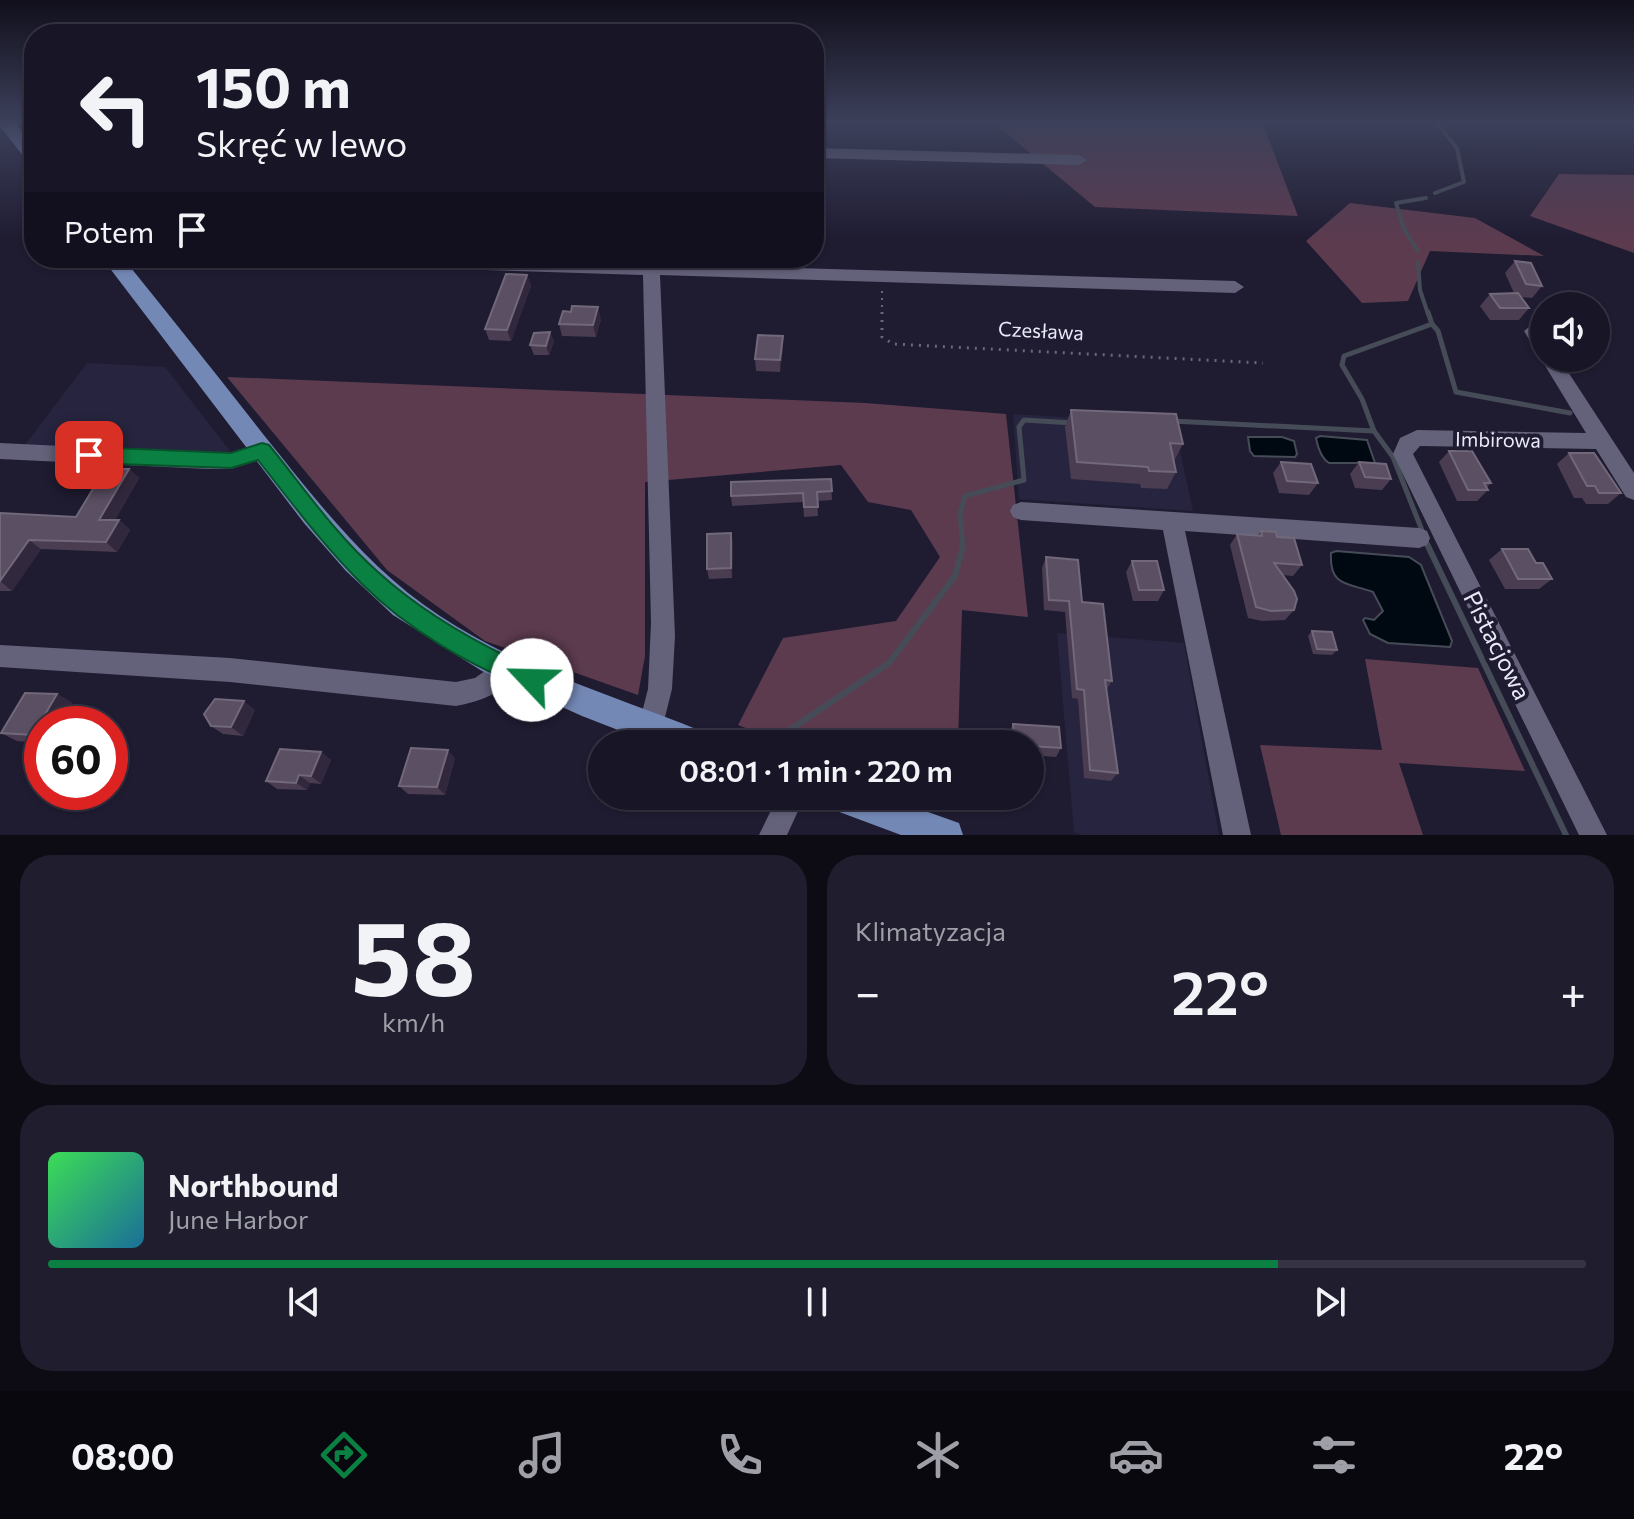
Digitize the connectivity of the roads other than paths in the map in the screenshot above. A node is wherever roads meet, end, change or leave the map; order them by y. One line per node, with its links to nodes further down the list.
1 (120, 268): 8 (main road)
2 (651, 268): 16 (street)
3 (774, 268): 4 (street)
4 (1235, 287)
5 (1558, 372): 6 (street)
6 (1601, 441): 9 (street, Imbirowa); 10 (street)
7 (0, 451): 8 (street)
8 (262, 451): 15 (main road)
9 (1403, 454): 23 (street, Pistacjowa)
10 (1634, 491)
11 (1021, 511): 12 (street)
12 (1172, 522): 13 (street); 22 (street)
13 (1419, 538)
14 (0, 656): 15 (street)
15 (506, 668): 16 (main road)
16 (651, 728): 17 (main road)
17 (656, 730)
18 (785, 810): 20 (street)
19 (876, 810): 21 (main road)
20 (773, 835)
21 (947, 835)
22 (1237, 835)
23 (1593, 835)

